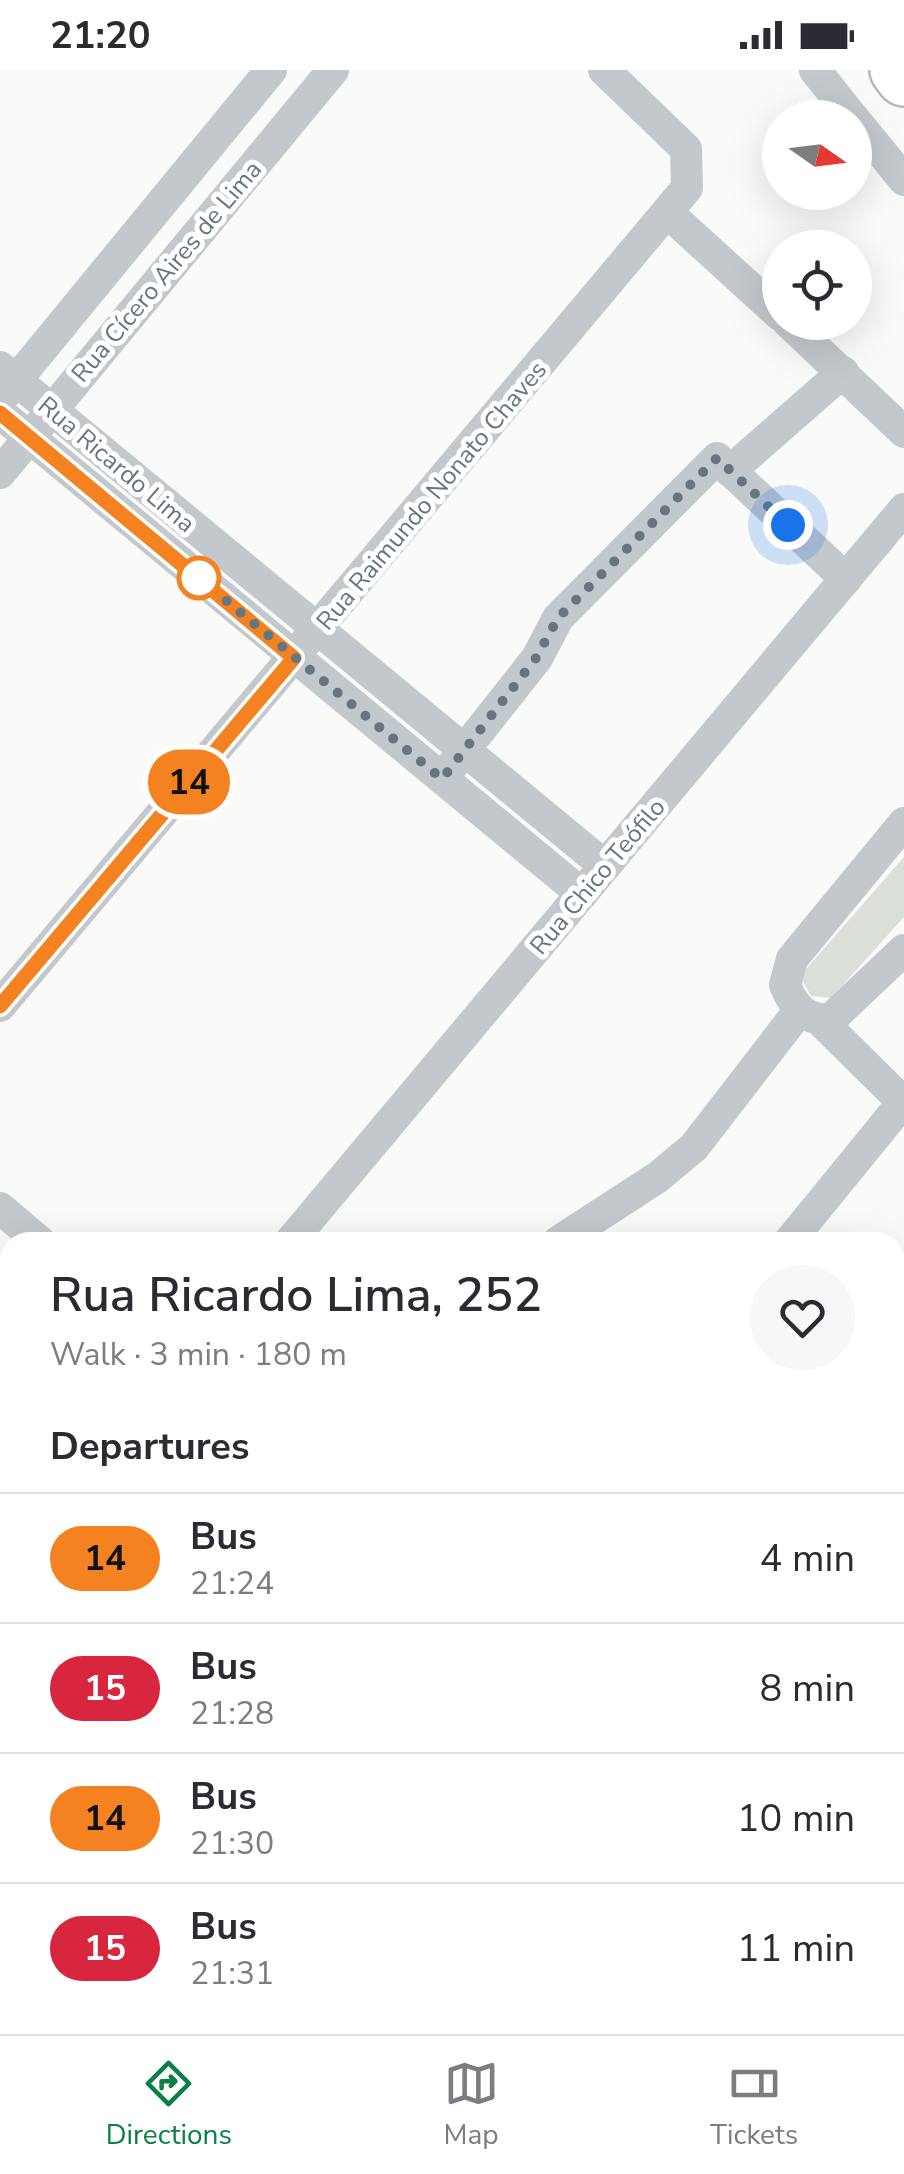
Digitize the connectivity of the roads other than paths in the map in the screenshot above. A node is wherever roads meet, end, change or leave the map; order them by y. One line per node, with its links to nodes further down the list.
1 (271, 70): 14 (street, Rua Cícero Aires de Lima)
2 (333, 70): 15 (street, Rua Cícero Aires de Lima)
3 (604, 70): 10 (street, Rua Raimundo Nonato Chaves)
4 (815, 70): 7 (street)
5 (898, 70): 6 (highway)
6 (904, 78)
7 (839, 100)
8 (872, 140): 9 (street)
9 (904, 180)
10 (668, 213): 11 (street); 23 (street, Rua Raimundo Nonato Chaves)
11 (762, 299)
12 (808, 340): 13 (street)
13 (843, 372): 17 (street); 19 (street)
14 (5, 383): 15 (street, Rua Ricardo Lima)
15 (52, 410): 18 (street, Rua Cícero Aires de Lima); 23 (street, Rua Ricardo Lima)
16 (0, 413): 18 (street, Rua Ricardo Lima)
17 (904, 432)
18 (30, 437): 20 (street, Rua Cícero Aires de Lima); 24 (street, Rua Ricardo Lima)
19 (730, 471): 22 (street); 25 (street)
20 (0, 473)
21 (904, 509): 22 (street, Rua Chico Teófilo)
22 (846, 579): 28 (street, Rua Chico Teófilo)
23 (317, 630): 24 (street, Rua Raimundo Nonato Chaves); 25 (street, Rua Ricardo Lima)
24 (294, 658): 26 (street, Rua Ricardo Lima); 31 (street, Rua Raimundo Nonato Chaves)
25 (464, 752): 26 (street); 28 (street, Rua Ricardo Lima)
26 (442, 779): 29 (street, Rua Ricardo Lima)
27 (904, 823): 32 (street)
28 (605, 866): 29 (street, Rua Chico Teófilo)
29 (582, 894): 36 (street, Rua Chico Teófilo)
30 (904, 950): 32 (street)
31 (0, 1006)
32 (810, 1015): 33 (street); 37 (street)
33 (904, 1102): 38 (street)
34 (0, 1208): 35 (street)
35 (28, 1232)
36 (306, 1232)
37 (573, 1232)
38 (796, 1232)

